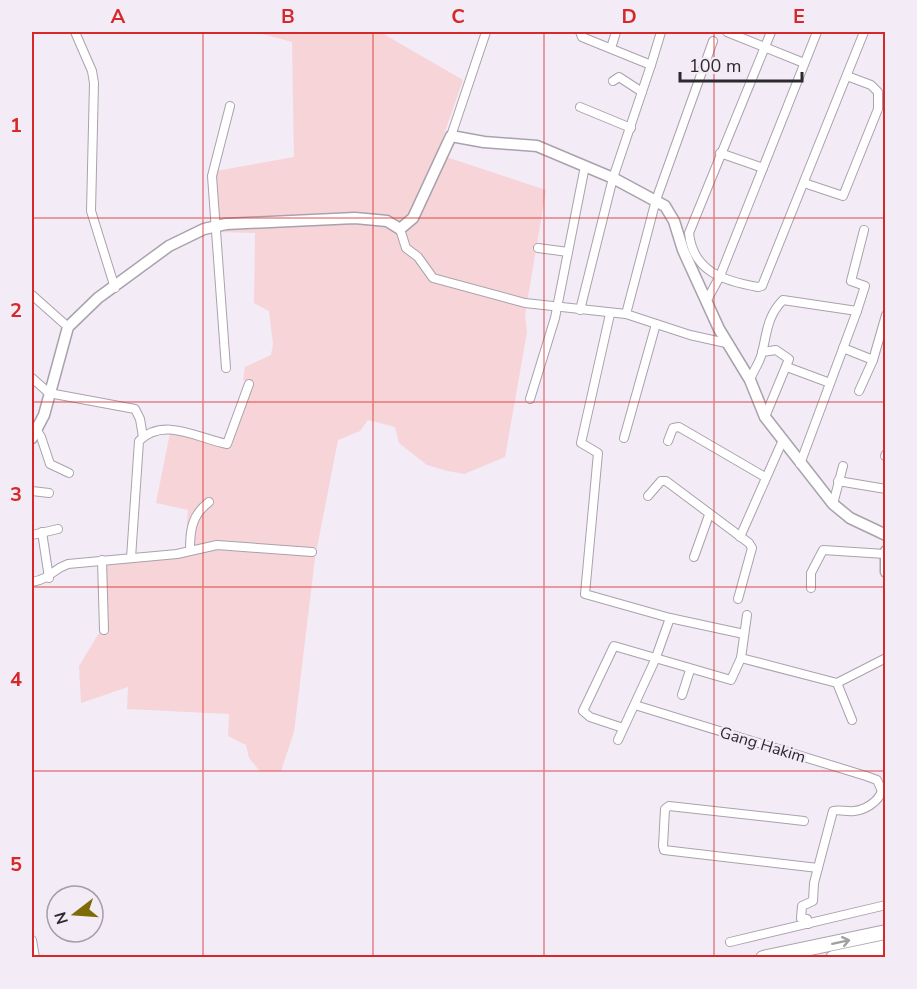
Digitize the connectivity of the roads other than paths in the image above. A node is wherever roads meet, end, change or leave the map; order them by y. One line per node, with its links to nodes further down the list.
1 (75, 32): 34 (street)
2 (486, 32): 21 (street)
3 (580, 32): 12 (street)
4 (616, 32): 12 (street)
5 (661, 32): 14 (street)
6 (727, 32): 11 (street)
7 (771, 32): 11 (street)
8 (817, 32): 13 (street)
9 (864, 32): 15 (street)
10 (713, 41): 27 (street)
11 (765, 47): 13 (street); 22 (street)
12 (611, 48): 14 (street)
13 (804, 63): 24 (street)
14 (651, 65): 17 (street)
15 (847, 76): 26 (street); 26 (street)
16 (613, 81): 17 (street)
17 (642, 92): 20 (street)
18 (230, 106): 28 (street)
19 (580, 107): 20 (street)
20 (631, 128): 25 (street)
21 (451, 136): 23 (street); 29 (street)
22 (720, 153): 24 (street); 33 (street)
23 (585, 166): 25 (street); 32 (street)
24 (763, 168): 33 (street)
25 (613, 178): 27 (street); 38 (street)
26 (804, 183): 33 (street)
27 (656, 200): 36 (street); 41 (street)
28 (215, 226): 29 (street); 34 (street); 50 (street)
29 (400, 229): 37 (street)
30 (864, 230): 39 (street)
31 (538, 248): 32 (street)
32 (568, 252): 37 (street)
33 (720, 276): 36 (street)
34 (115, 288): 44 (street)
35 (32, 293): 44 (street)
36 (707, 300): 45 (street)
37 (556, 308): 38 (street); 57 (street)
38 (580, 310): 40 (street)
39 (857, 311): 46 (street); 47 (street)
40 (610, 314): 41 (street); 93 (street)
41 (626, 314): 43 (street)
42 (885, 315): 48 (street)
43 (656, 324): 45 (street); 61 (street)
44 (68, 327): 56 (street)
45 (726, 343): 52 (street)
46 (843, 348): 48 (street); 53 (street)
47 (762, 352): 49 (street); 52 (street)
48 (873, 360): 55 (street)
49 (787, 367): 53 (street); 58 (street)
50 (226, 368)
51 (32, 378): 56 (street)
52 (750, 380): 58 (street)
53 (830, 383): 64 (street)
54 (249, 384): 60 (street)
55 (859, 391)
56 (49, 393): 59 (street); 60 (street)
57 (530, 399)
58 (765, 417): 63 (street)
59 (34, 434): 66 (street)
60 (143, 437): 85 (street)
61 (624, 438)
62 (668, 441): 67 (street)
63 (782, 442): 64 (street); 67 (street)
64 (800, 465): 74 (street)
65 (843, 466): 68 (street)
66 (69, 473)
67 (765, 477): 80 (street)
68 (838, 481): 69 (street); 74 (street)
69 (885, 489)
70 (32, 491): 71 (street)
71 (49, 493)
72 (648, 496): 75 (street)
73 (209, 502): 81 (street)
74 (833, 504): 79 (street)
75 (709, 515): 80 (street); 84 (street)
76 (58, 529): 77 (street)
77 (42, 532): 78 (street); 88 (street)
78 (32, 535)
79 (885, 535)
80 (740, 537): 91 (street)
81 (190, 550): 82 (street); 85 (street)
82 (312, 552)
83 (885, 552): 87 (street); 90 (street)
84 (694, 557)
85 (131, 558): 86 (street)
86 (102, 560): 88 (street); 94 (street)
87 (885, 572)
88 (49, 578): 89 (street)
89 (32, 582)
90 (811, 588)
91 (738, 599)
92 (747, 615): 95 (street)
93 (670, 618): 95 (street); 98 (street)
94 (104, 630)
95 (744, 634): 96 (street)
96 (741, 658): 99 (street); 100 (street)
97 (885, 658): 100 (street)
98 (656, 660): 99 (street); 102 (street); 104 (street)
99 (690, 670): 101 (street)
100 (837, 683): 103 (street)
101 (682, 695)
102 (635, 705): 104 (street); 106 (street, Gang Hakim)
103 (852, 720)
104 (623, 728): 105 (street)
105 (618, 740)
106 (884, 791): 108 (street)
107 (804, 821): 108 (street)
108 (818, 868): 110 (street)
109 (885, 905): 110 (street)
110 (808, 924): 113 (street)
111 (885, 932): 116 (highway, one-way to 111)
112 (32, 940): 115 (street)
113 (730, 942)
114 (885, 946): 117 (highway)
115 (36, 957)
116 (763, 957)
117 (833, 957)

